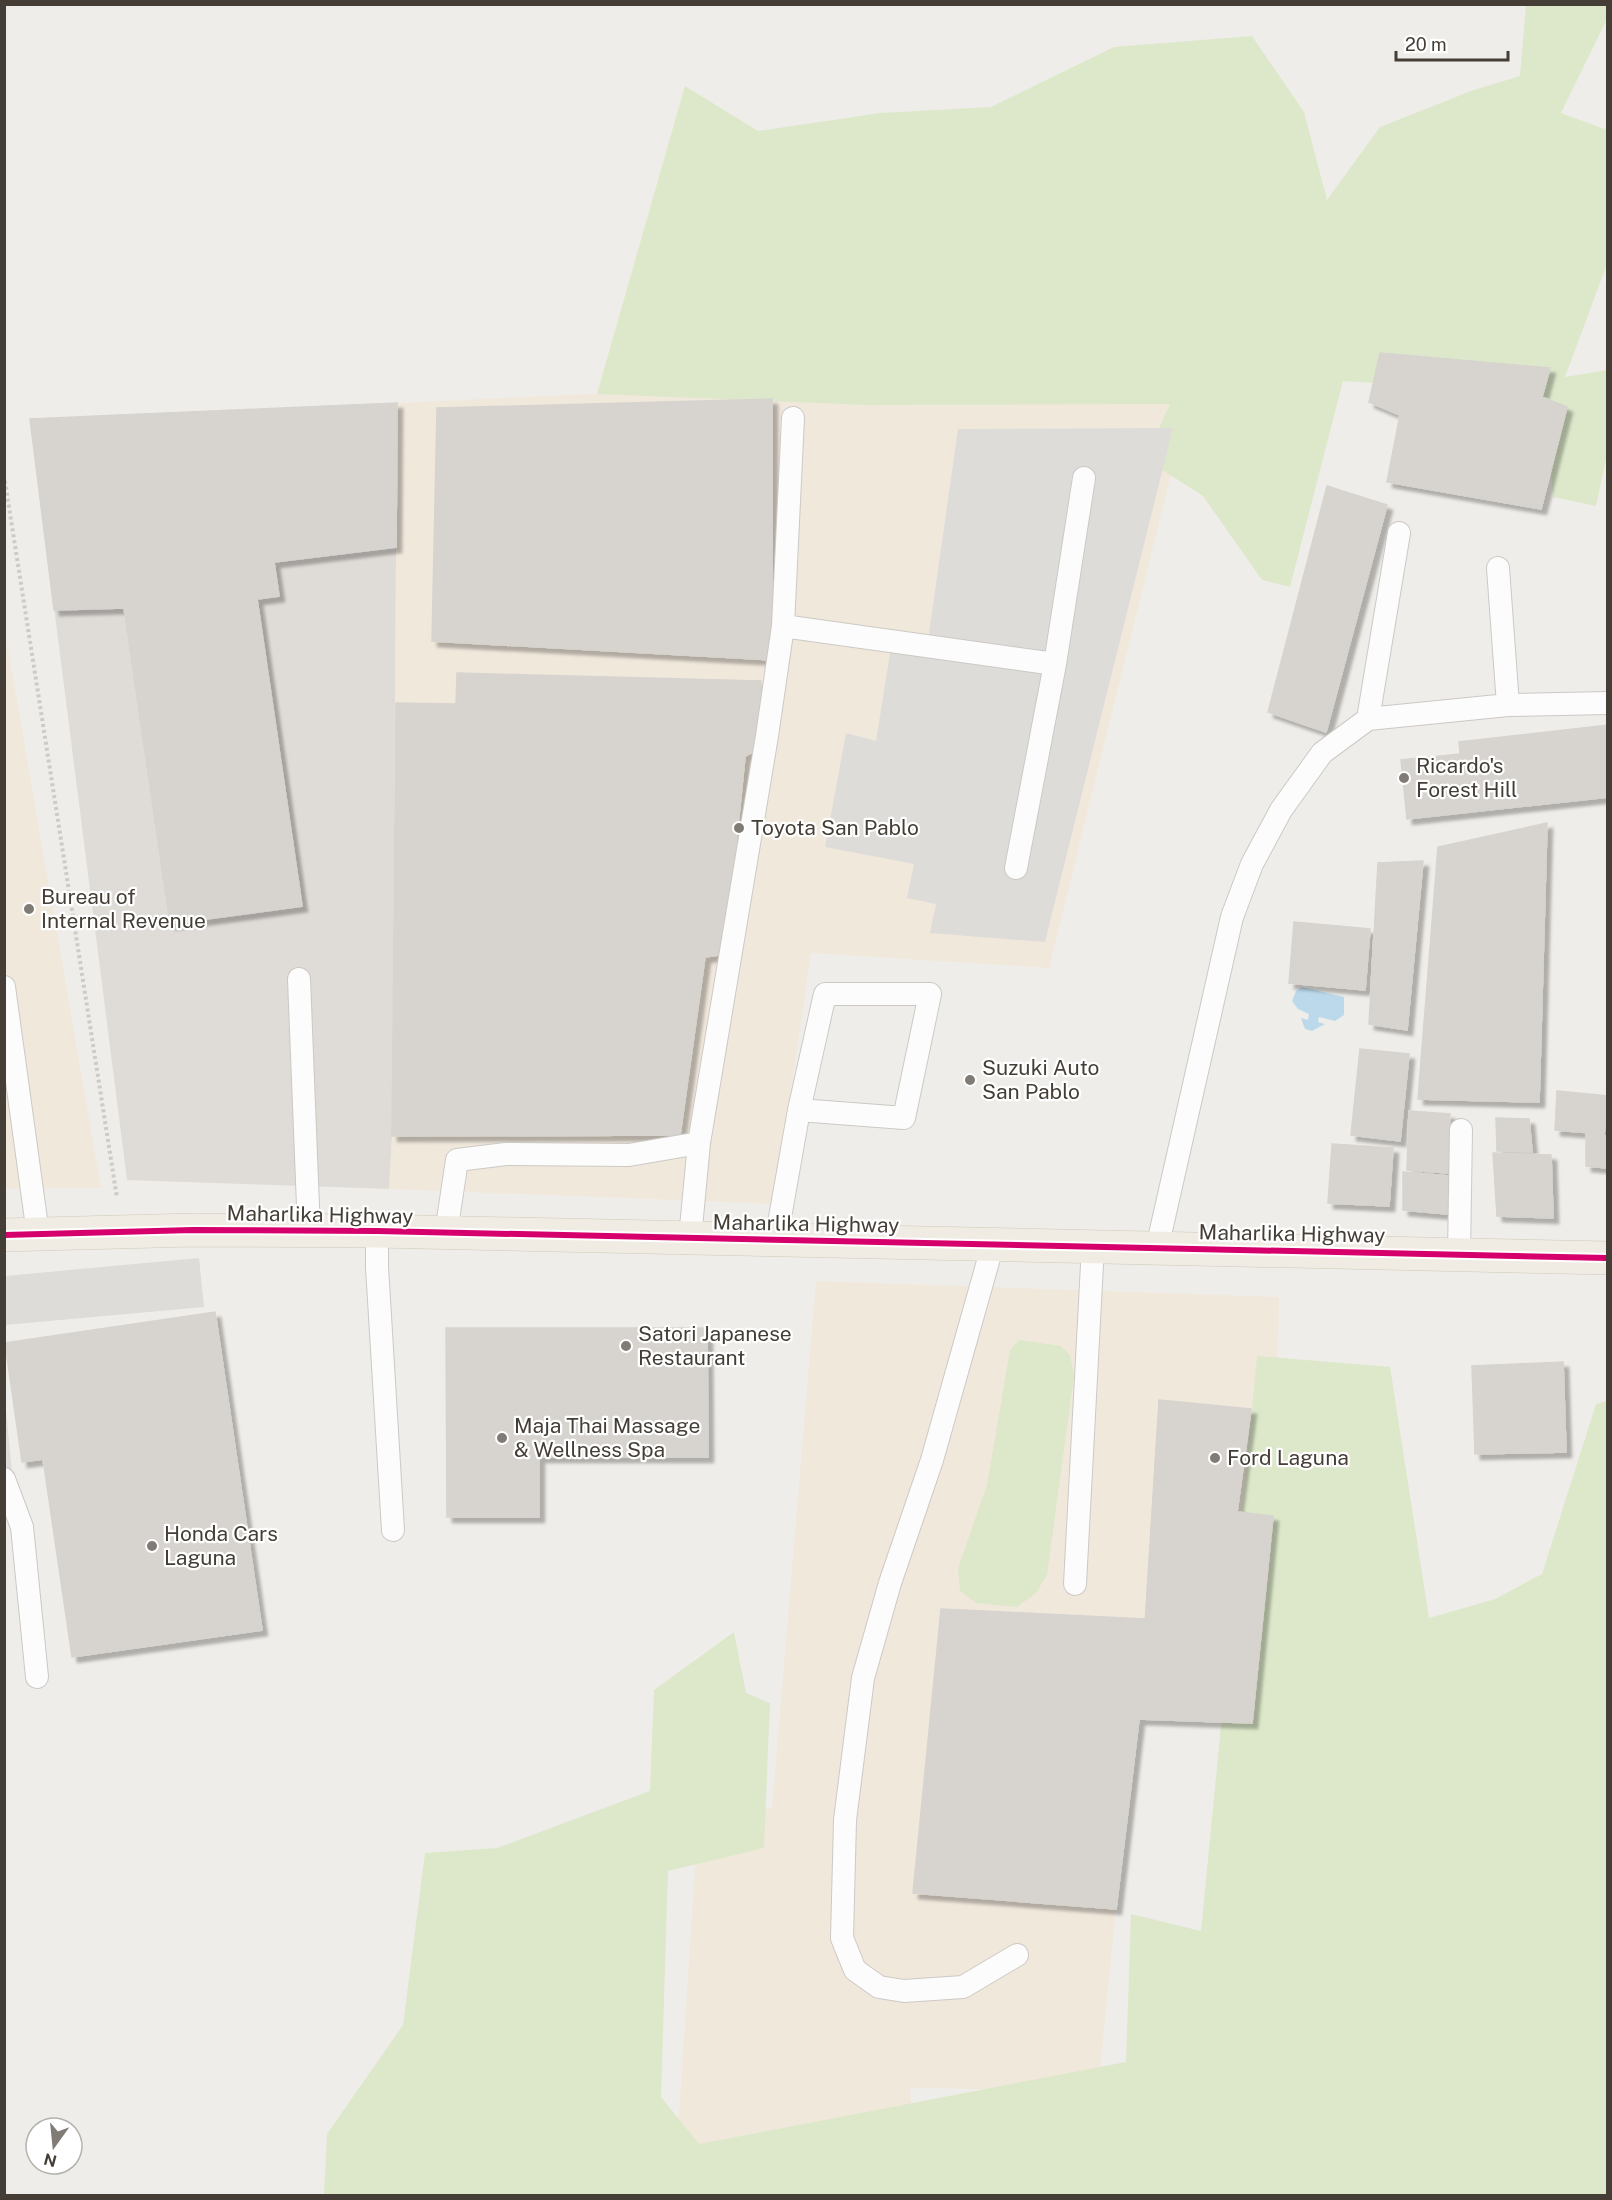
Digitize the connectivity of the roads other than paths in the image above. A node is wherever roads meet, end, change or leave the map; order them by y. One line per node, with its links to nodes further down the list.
1 (793, 418): 5 (lane)
2 (1084, 478): 6 (lane)
3 (1399, 533): 9 (lane)
4 (1498, 568): 8 (lane)
5 (783, 626): 6 (lane); 15 (lane)
6 (1055, 664): 10 (lane)
7 (1608, 703): 8 (lane)
8 (1508, 705): 9 (lane)
9 (1368, 719): 25 (lane)
10 (1016, 868)
11 (300, 980): 16 (lane)
12 (4, 987): 20 (lane)
13 (799, 1110): 13 (lane); 22 (lane)
14 (1461, 1130): 26 (lane)
15 (699, 1143): 18 (lane); 21 (lane)
16 (309, 1231): 17 (main road, Maharlika Highway); 20 (main road, Maharlika Highway)
17 (377, 1231): 18 (main road, Maharlika Highway); 29 (lane)
18 (446, 1233): 21 (main road, Maharlika Highway)
19 (4, 1234): 20 (main road, Maharlika Highway)
20 (38, 1234)
21 (690, 1238): 22 (main road, Maharlika Highway)
22 (776, 1240): 23 (main road, Maharlika Highway)
23 (993, 1244): 24 (main road, Maharlika Highway); 32 (lane)
24 (1093, 1246): 25 (main road, Maharlika Highway); 30 (lane)
25 (1157, 1248): 26 (main road, Maharlika Highway)
26 (1459, 1254): 27 (main road, Maharlika Highway)
27 (1608, 1258)
28 (4, 1479): 31 (lane)
29 (393, 1530)
30 (1075, 1584)
31 (37, 1677)
32 (1017, 1955)

